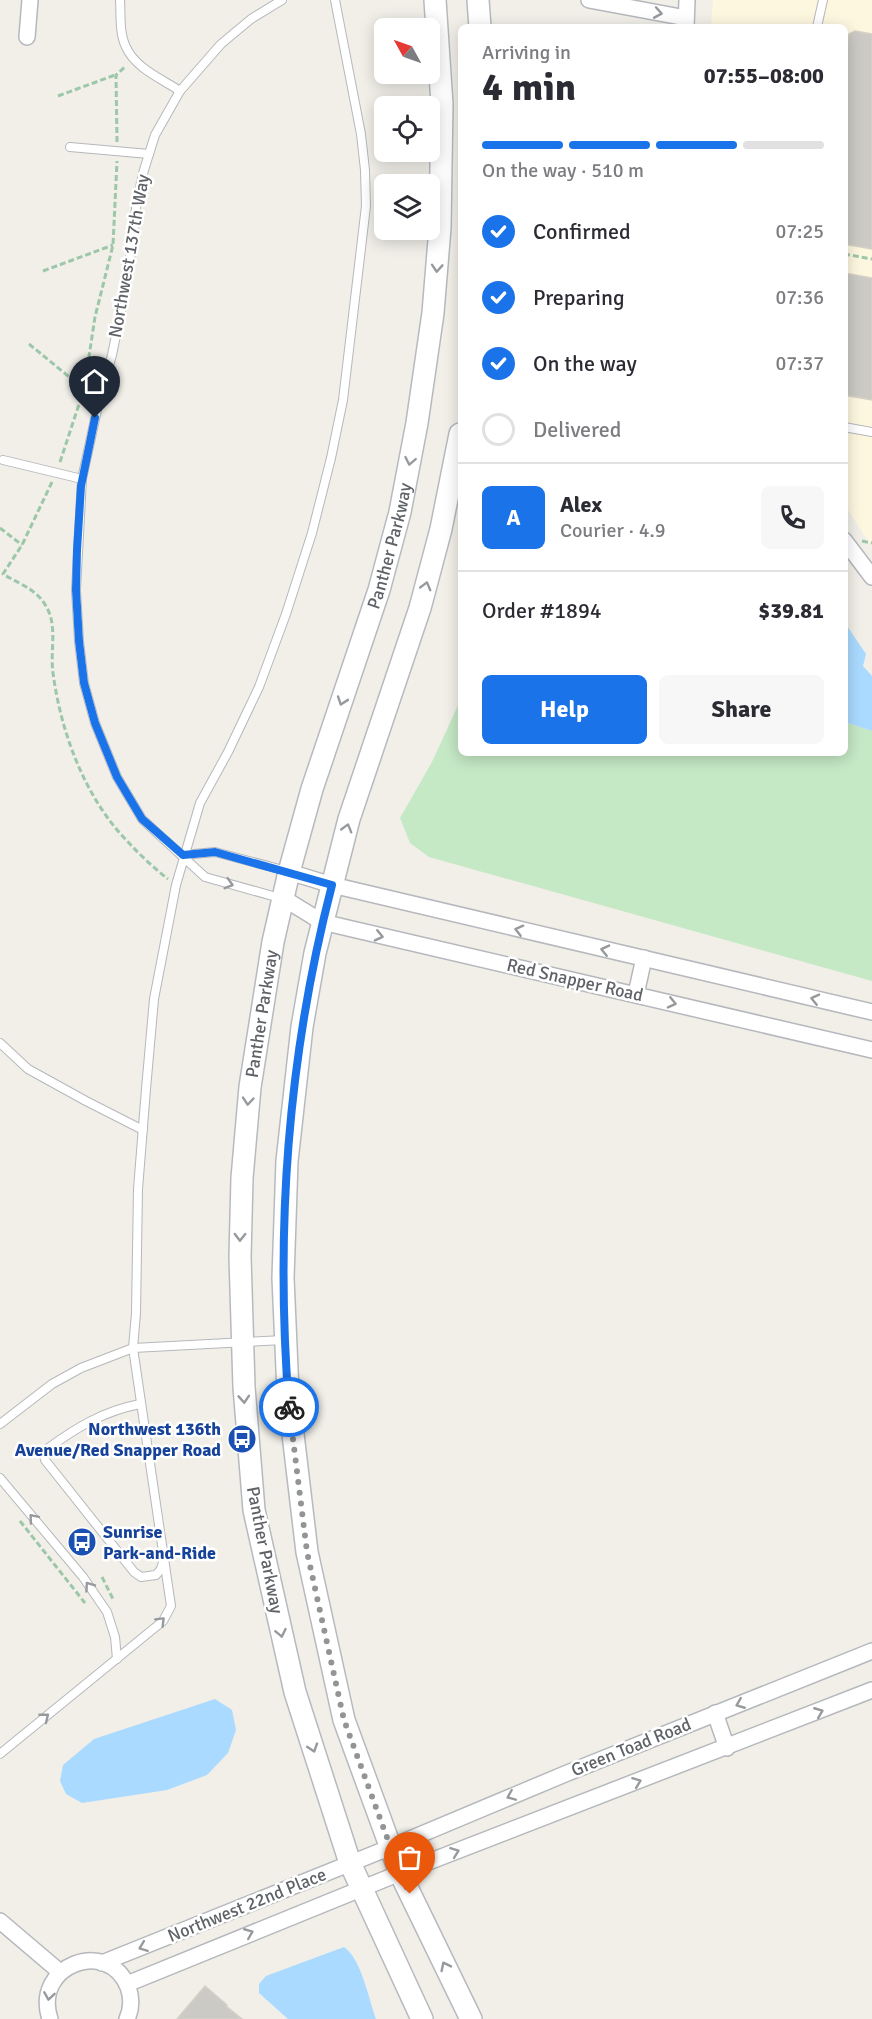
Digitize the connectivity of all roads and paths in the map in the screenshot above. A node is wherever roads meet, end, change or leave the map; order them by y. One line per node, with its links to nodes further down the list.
1 (30, 0): 13 (street)
2 (120, 0): 14 (lane)
3 (282, 0): 16 (lane, Northwest 137th Way)
4 (334, 0): 37 (lane)
5 (435, 0): 38 (main road, Panther Parkway, one-way to 38)
6 (478, 0): 11 (main road)
7 (589, 0): 10 (street, one-way to 10)
8 (687, 0): 10 (street)
9 (823, 0): 12 (lane)
10 (686, 22)
11 (480, 24)
12 (818, 24)
13 (27, 37)
14 (134, 59): 15 (path); 16 (lane)
15 (116, 75): 17 (path); 19 (path)
16 (180, 91): 20 (lane, Northwest 137th Way)
17 (58, 96)
18 (70, 147): 19 (lane)
19 (117, 151): 20 (lane); 21 (path)
20 (149, 154): 32 (lane, Northwest 137th Way)
21 (113, 245): 24 (path); 26 (path)
22 (848, 255): 23 (path)
23 (872, 259)
24 (43, 271)
25 (28, 344): 26 (path)
26 (84, 389): 31 (path)
27 (848, 428): 28 (lane)
28 (872, 432)
29 (458, 444): 40 (main road, one-way to 29)
30 (3, 460): 31 (lane)
31 (56, 473): 32 (lane); 34 (path)
32 (82, 479): 37 (lane, Northwest 137th Way)
33 (0, 528): 34 (path)
34 (22, 545): 39 (path)
35 (848, 545): 36 (street)
36 (872, 577)
37 (183, 855): 38 (lane); 39 (lane); 41 (lane, Northwest 137th Way, one-way to 41)
38 (289, 872): 40 (street, Red Snapper Road); 41 (main road, Panther Parkway)
39 (176, 885): 48 (lane)
40 (332, 885): 42 (main road); 43 (street, Red Snapper Road, one-way to 40)
41 (283, 898): 42 (street, Red Snapper Road); 50 (main road, Panther Parkway, one-way to 50)
42 (322, 922): 44 (street, Red Snapper Road, one-way to 44); 49 (main road)
43 (644, 958): 44 (street); 45 (street, Red Snapper Road, one-way to 43)
44 (636, 994): 47 (street, Red Snapper Road, one-way to 47)
45 (872, 1012)
46 (0, 1043): 48 (lane)
47 (872, 1050)
48 (143, 1130): 51 (lane)
49 (285, 1340): 50 (lane); 66 (main road)
50 (241, 1341): 51 (lane); 67 (main road, Panther Parkway, one-way to 67)
51 (133, 1348): 52 (lane); 53 (lane)
52 (140, 1404): 56 (lane); 56 (lane)
53 (0, 1424)
54 (0, 1478): 61 (lane, one-way to 54)
55 (15, 1515): 59 (path)
56 (163, 1560): 61 (lane, one-way to 56)
57 (102, 1577): 58 (path)
58 (117, 1604)
59 (90, 1609)
60 (872, 1651): 63 (street, Green Toad Road, one-way to 63)
61 (117, 1659): 65 (lane, one-way to 61)
62 (872, 1690): 64 (street, Green Toad Road, one-way to 62)
63 (715, 1713): 64 (street); 66 (street, Green Toad Road, one-way to 66)
64 (727, 1748): 68 (street, Green Toad Road, one-way to 64)
65 (0, 1754)
66 (391, 1847): 67 (street, Northwest 22nd Place); 68 (main road)
67 (350, 1863): 69 (main road, Panther Parkway); 71 (street, Northwest 22nd Place)
68 (400, 1873): 69 (street, Northwest 22nd Place); 79 (main road, one-way to 68)
69 (362, 1888): 72 (street, Northwest 22nd Place, one-way to 69); 78 (main road, Panther Parkway)
70 (0, 1920): 74 (street)
71 (184, 1930): 72 (street); 73 (street, Northwest 22nd Place, one-way to 73)
72 (195, 1955): 75 (street, Northwest 22nd Place)
73 (102, 1963): 74 (street, Northwest 22nd Place); 75 (street)
74 (60, 1972): 77 (street, one-way to 77)
75 (127, 1984): 76 (street)
76 (129, 2018)
77 (50, 2019)
78 (422, 2019)
79 (471, 2019)

